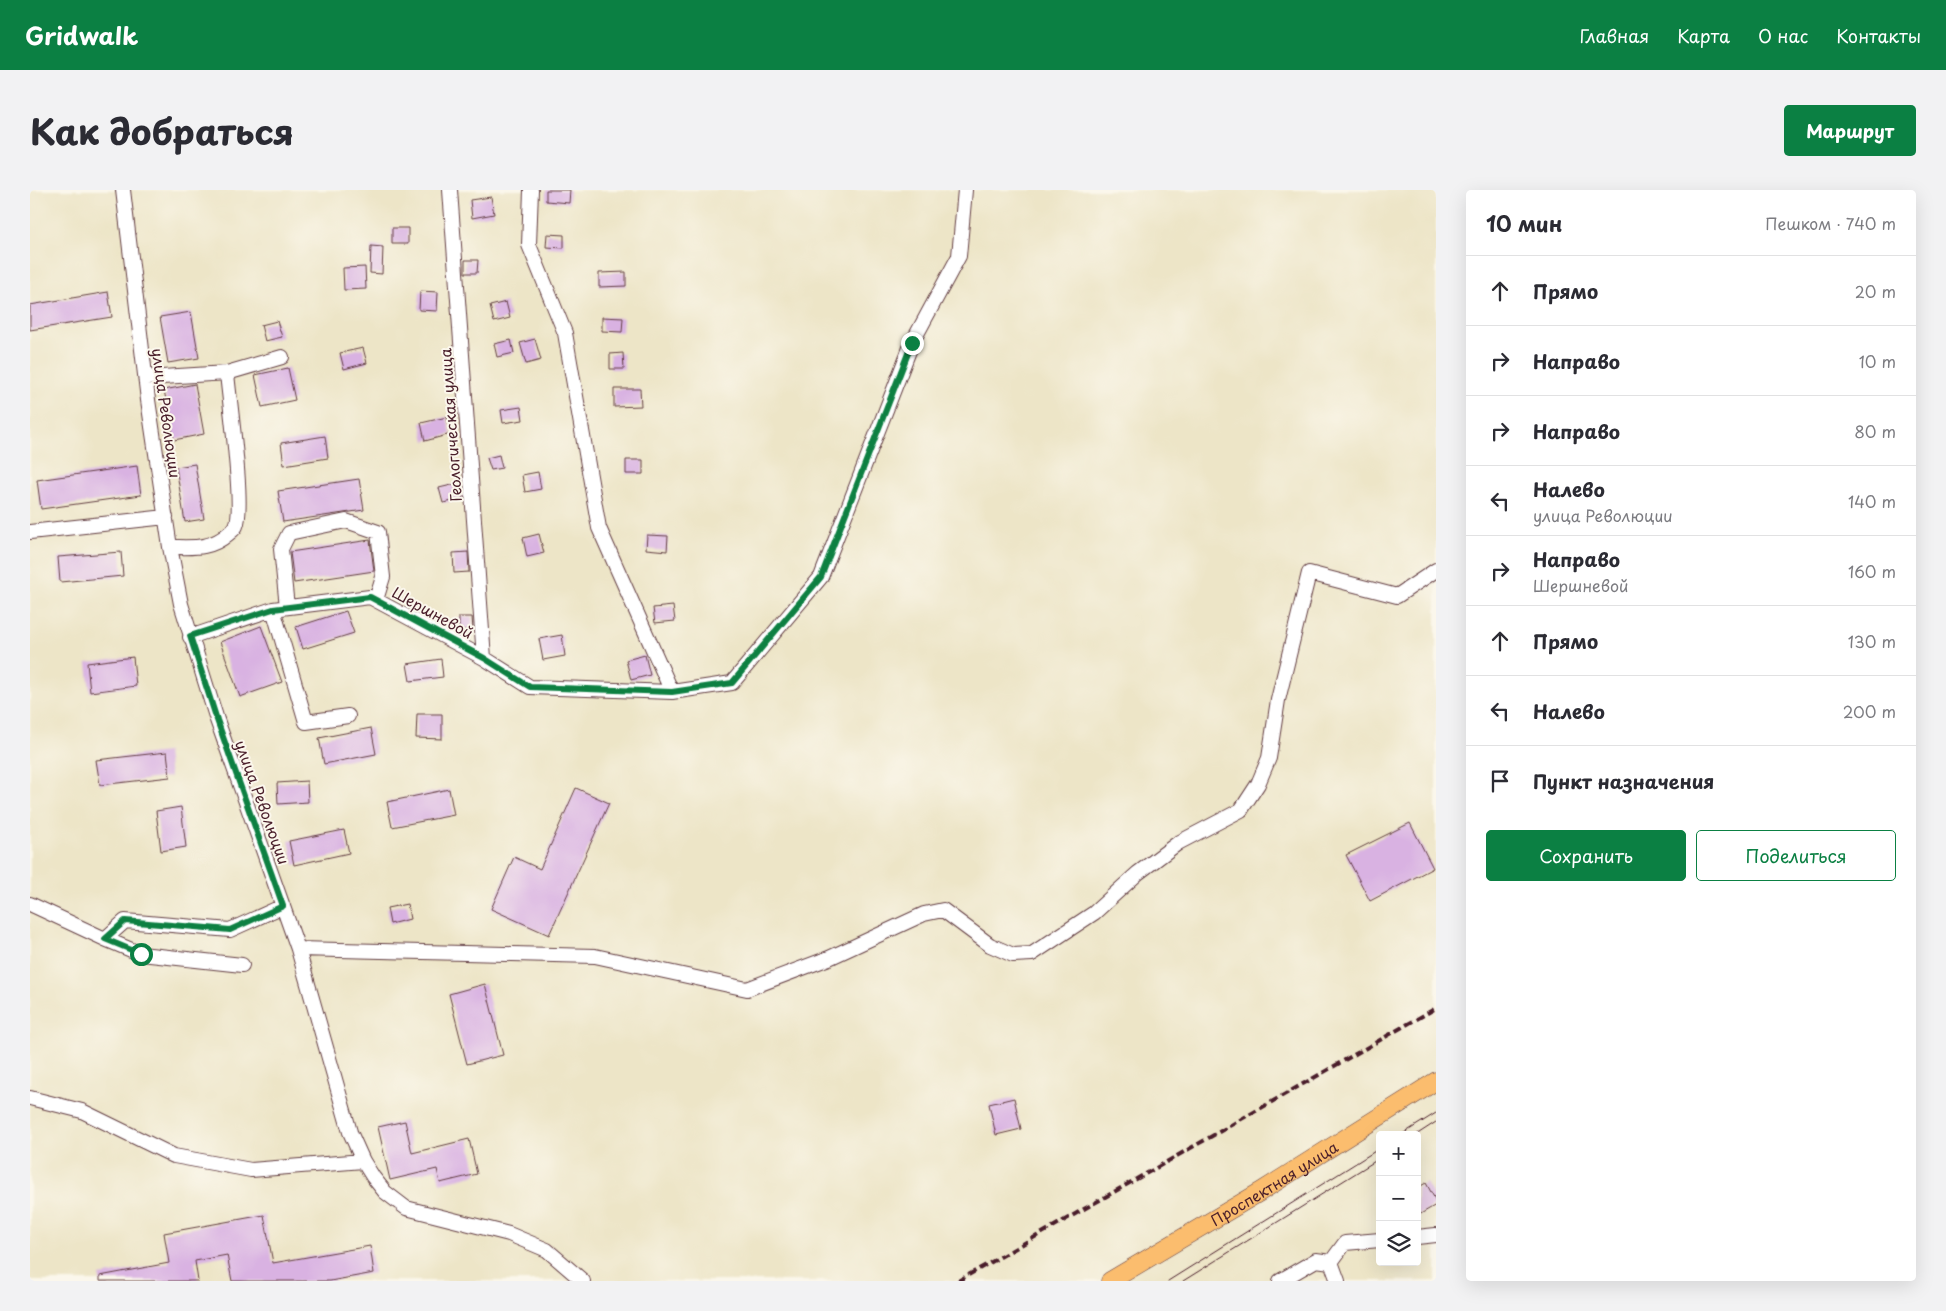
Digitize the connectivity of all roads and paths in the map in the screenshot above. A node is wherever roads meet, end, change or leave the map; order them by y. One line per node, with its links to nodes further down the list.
1 (123, 190): 7 (street, улица Революции)
2 (450, 190): 15 (street, Геологическая улица)
3 (532, 190): 16 (street)
4 (965, 190): 16 (street, Шершневой)
5 (282, 357): 6 (street)
6 (227, 373): 7 (street); 10 (street)
7 (146, 378): 8 (street, улица Революции)
8 (166, 517): 9 (street); 10 (street, улица Революции)
9 (30, 532)
10 (170, 547): 14 (street, улица Революции)
11 (1436, 570): 21 (street)
12 (376, 600): 13 (street, Шершневой); 13 (street); 15 (street, Шершневой)
13 (280, 608): 14 (street, Шершневой); 17 (street)
14 (190, 636): 19 (street, улица Революции)
15 (484, 658): 16 (street, Шершневой)
16 (672, 692)
17 (348, 716)
18 (30, 904): 20 (street)
19 (283, 906): 20 (street); 21 (street, улица Революции)
20 (105, 939): 22 (street)
21 (298, 949): 25 (street, улица Революции)
22 (242, 965)
23 (1436, 1081): 31 (main road, Проспектная улица)
24 (30, 1098): 25 (street)
25 (363, 1161): 30 (street, улица Революции)
26 (1436, 1235): 27 (street)
27 (1421, 1236)
28 (1376, 1240): 29 (street)
29 (1331, 1262): 32 (street); 33 (street)
30 (584, 1281)
31 (1110, 1281)
32 (1280, 1281)
33 (1338, 1281)

